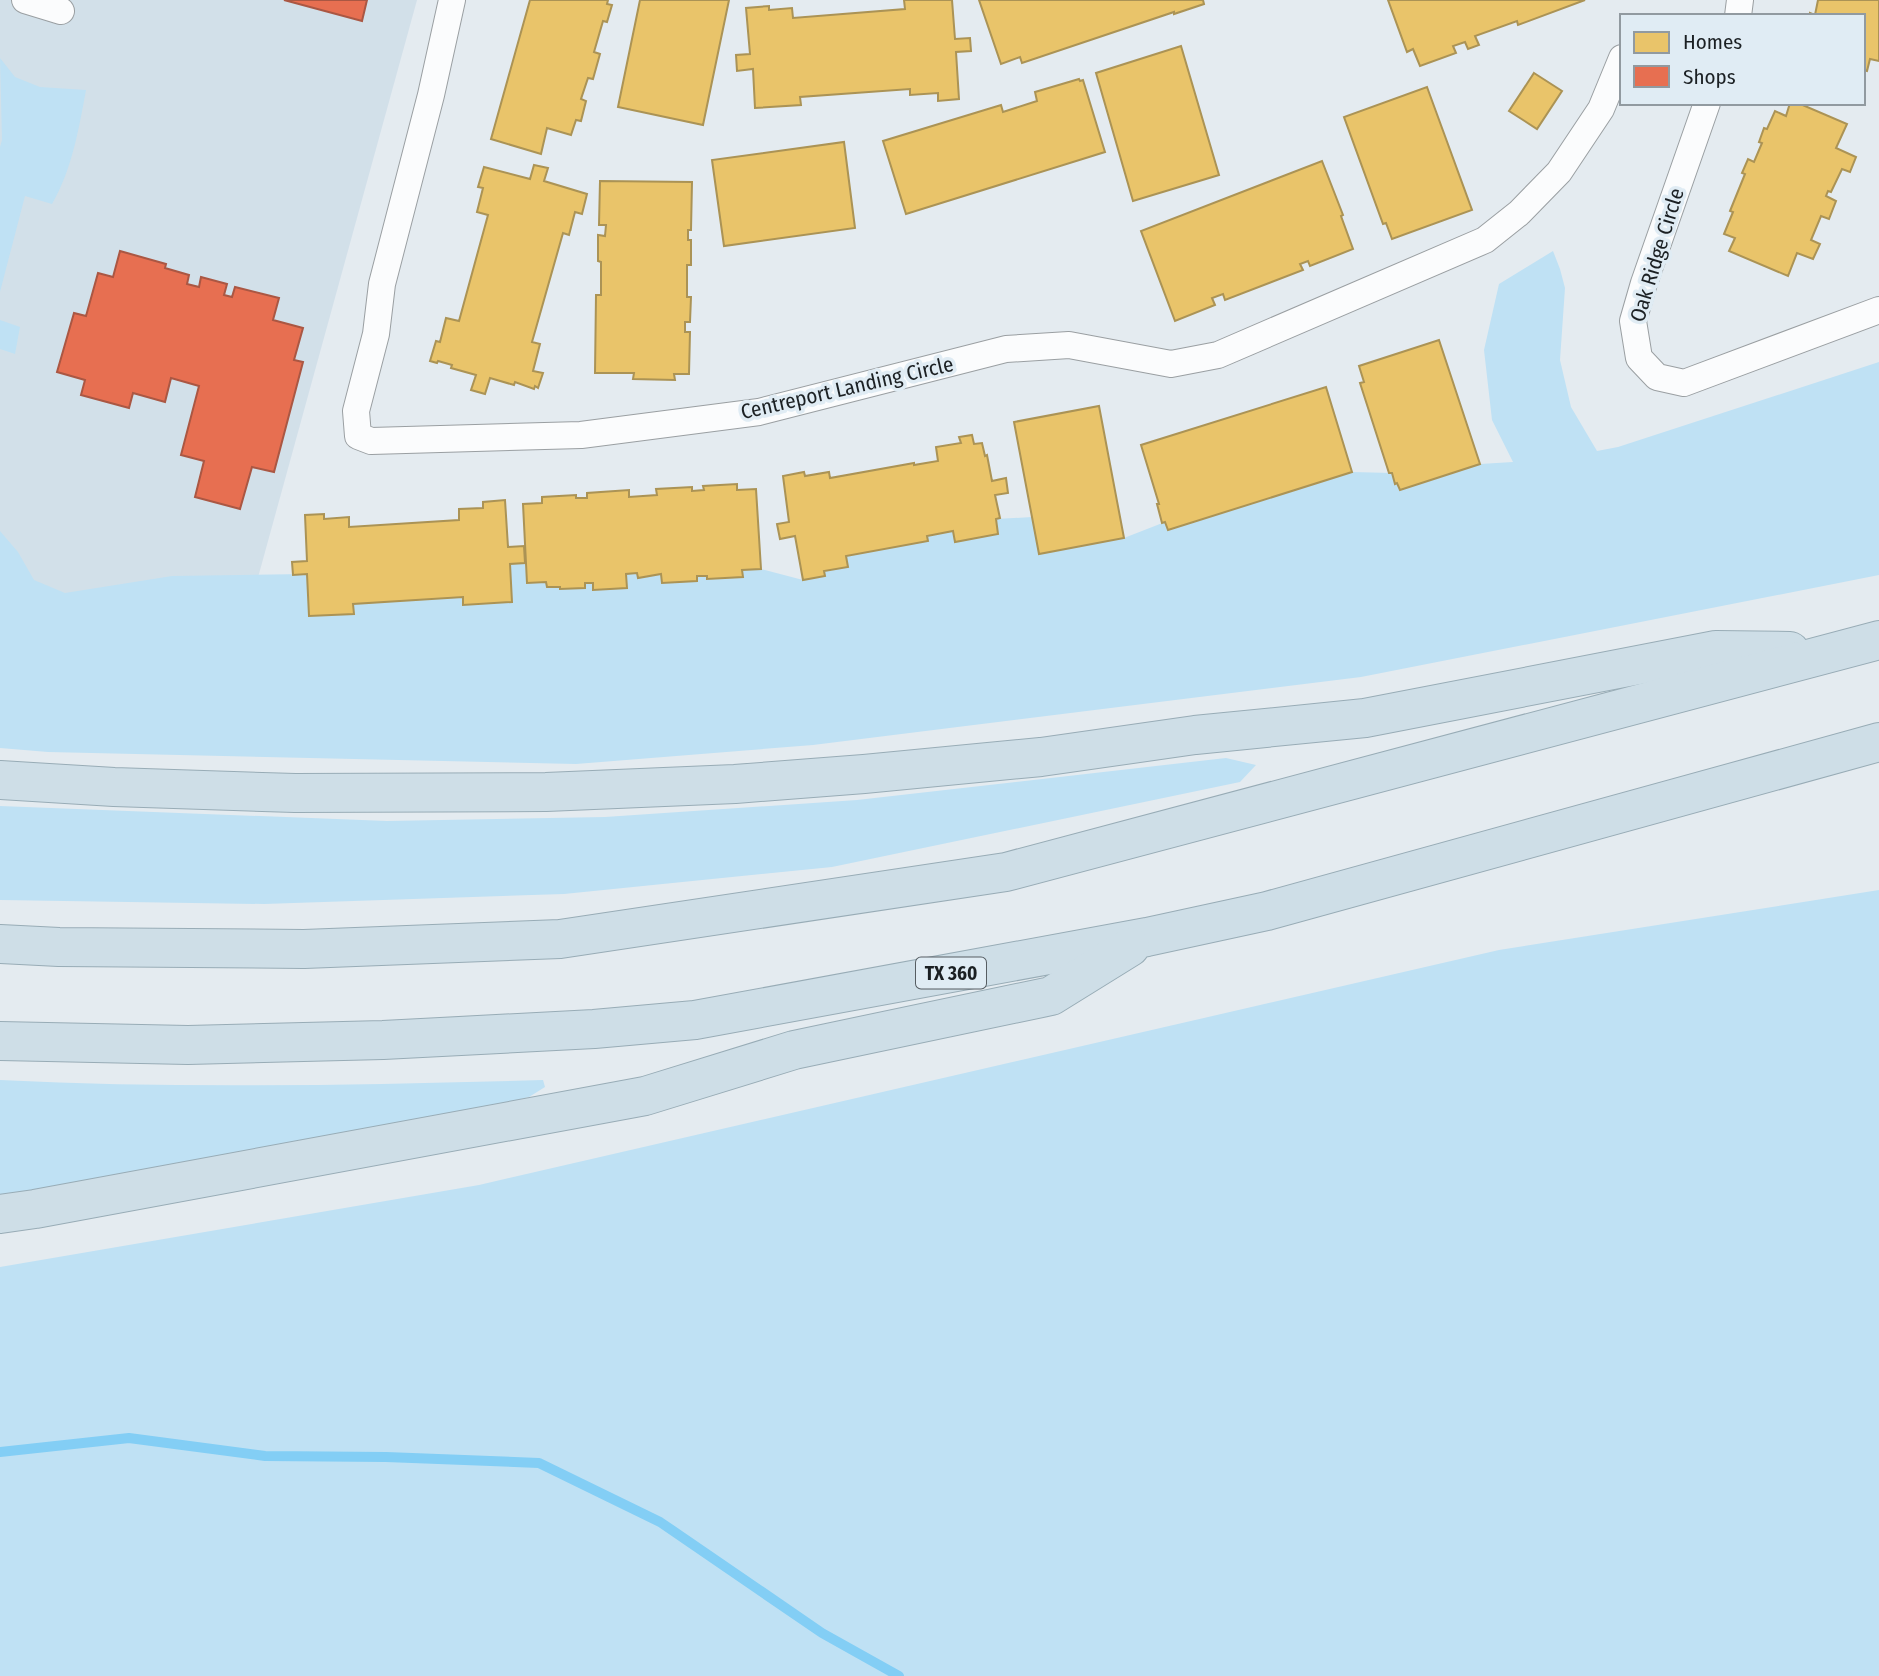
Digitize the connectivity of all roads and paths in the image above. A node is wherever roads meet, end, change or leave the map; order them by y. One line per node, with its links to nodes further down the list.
1 (24, 0): 3 (street)
2 (452, 0): 4 (street, Centreport Landing Circle)
3 (61, 11)
4 (1620, 63)
5 (1706, 105): 6 (street, Oak Ridge Circle)
6 (1879, 310)
7 (1879, 640): 8 (highway)
8 (1838, 651): 10 (highway); 12 (highway)
9 (1879, 742): 11 (highway, TX 360)
10 (0, 780)
11 (1147, 937): 13 (highway, TX 360); 14 (highway)
12 (0, 944)
13 (0, 1041)
14 (0, 1214)

